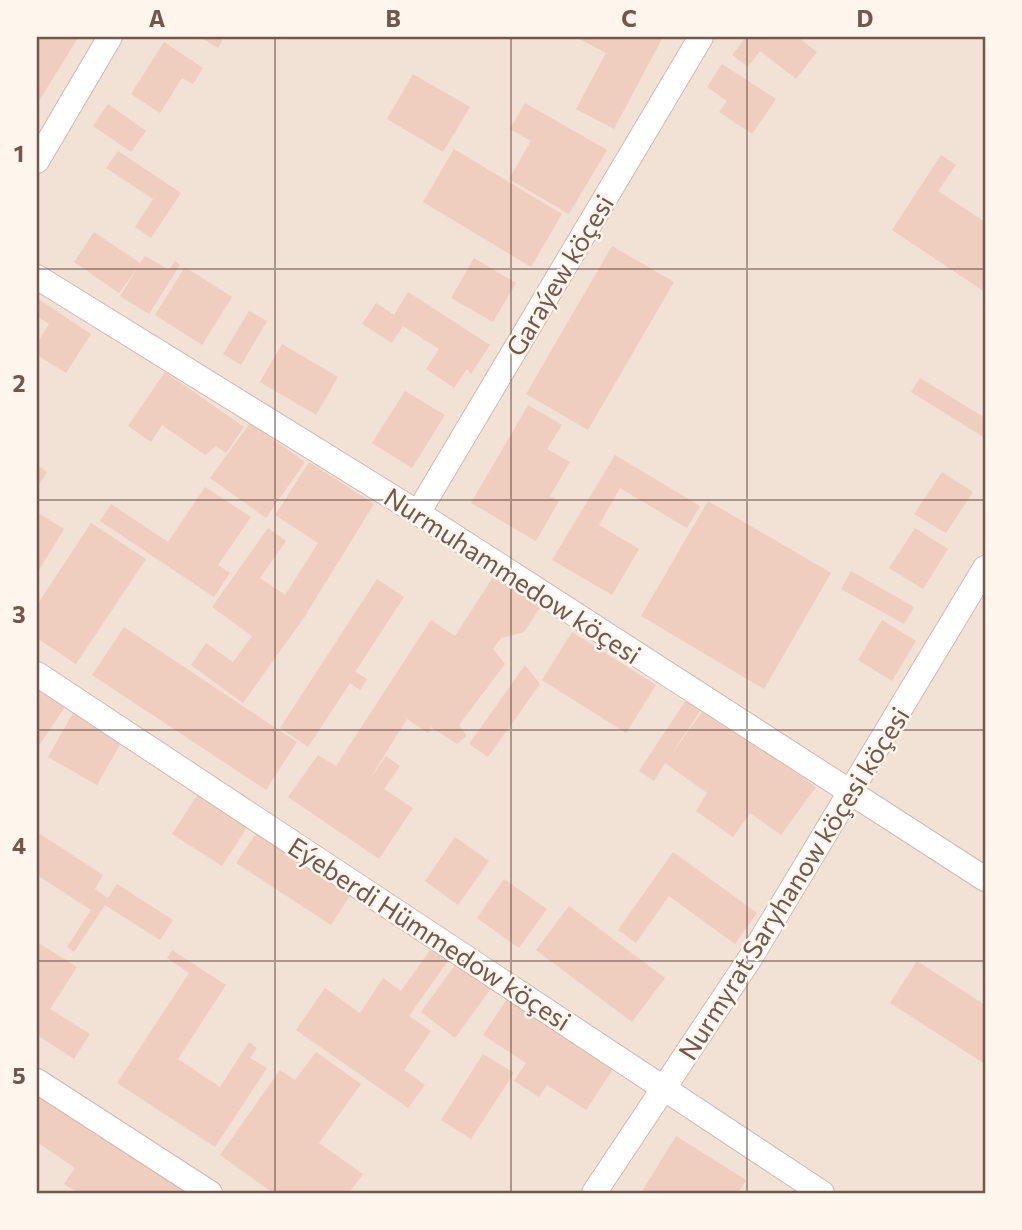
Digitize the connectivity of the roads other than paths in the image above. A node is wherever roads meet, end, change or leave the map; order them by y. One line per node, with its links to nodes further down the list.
1 (110, 37): 3 (street)
2 (701, 37): 5 (street, Garaýew köçesi)
3 (37, 161)
4 (37, 278): 5 (street, Nurmuhammedow köçesi)
5 (418, 513): 8 (street, Nurmuhammedow köçesi)
6 (985, 568): 8 (street, Nurmyrat Saryhanow köçesi köçesi)
7 (37, 674): 11 (street, Eýeberdi Hümmedow köçesi)
8 (851, 794): 9 (street, Nurmuhammedow köçesi); 11 (street, Nurmyrat Saryhanow köçesi köçesi)
9 (985, 879)
10 (37, 1081): 12 (street)
11 (664, 1088): 13 (street, Nurmyrat Saryhanow köçesi köçesi); 14 (street, Eýeberdi Hümmedow köçesi)
12 (210, 1193)
13 (594, 1193)
14 (822, 1193)

